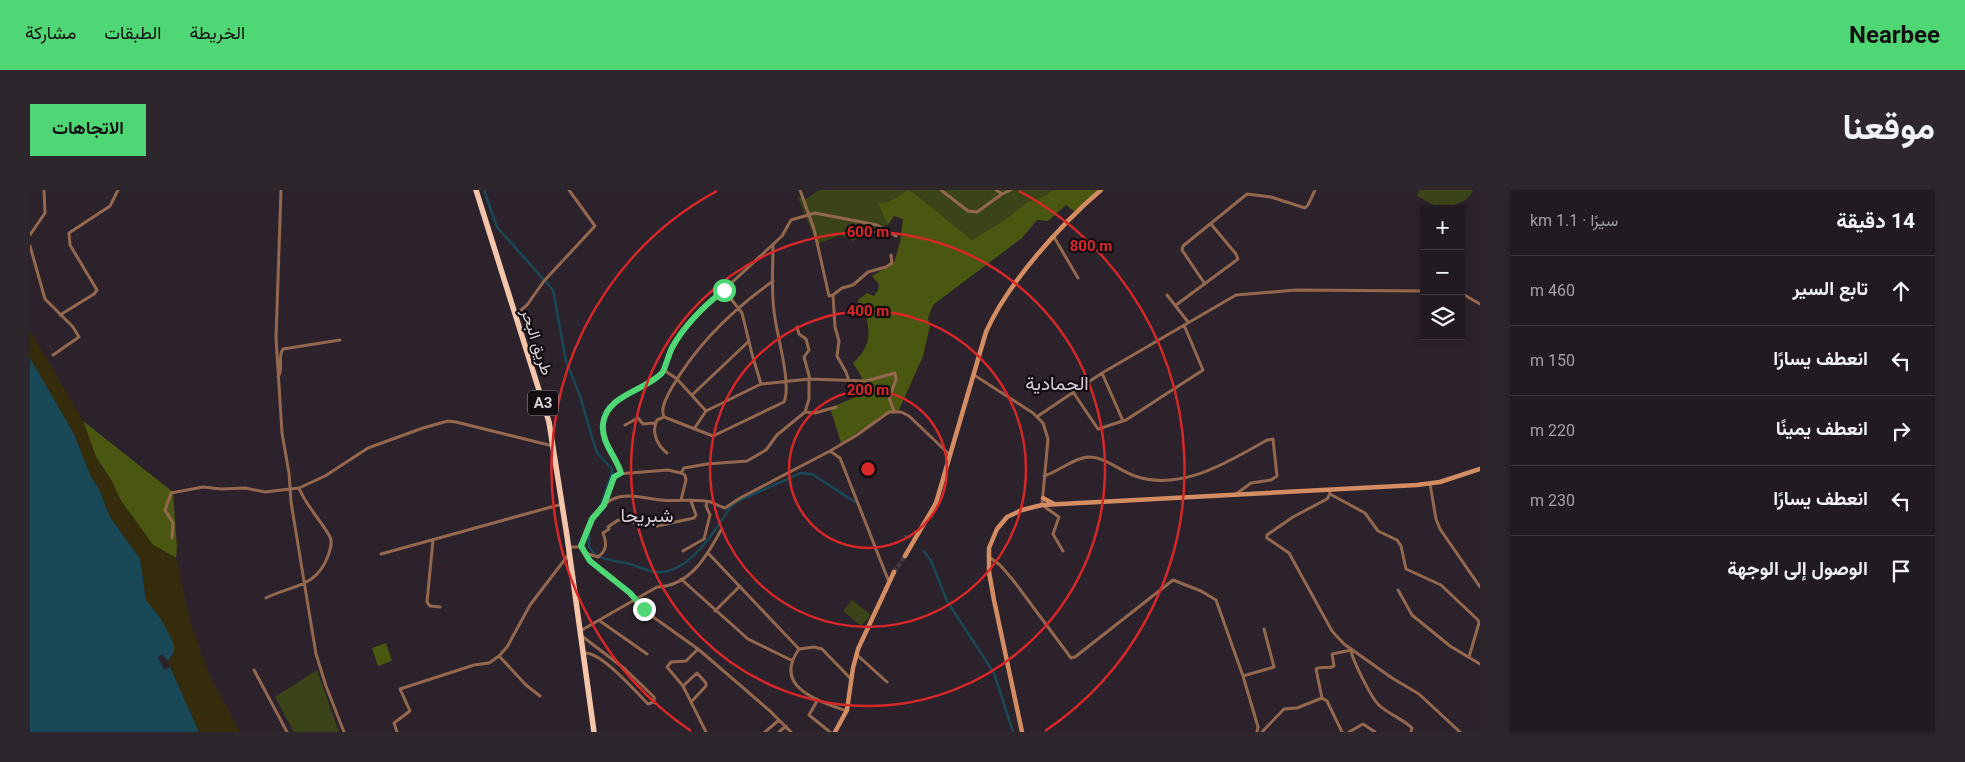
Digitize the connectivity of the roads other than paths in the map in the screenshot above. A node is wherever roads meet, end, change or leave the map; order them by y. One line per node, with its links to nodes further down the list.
1 (44, 190): 15 (street)
2 (118, 190): 32 (street)
3 (281, 190): 43 (street)
4 (476, 190): 33 (highway, طريق البحر / A3)
5 (569, 190): 33 (street)
6 (800, 190): 13 (street)
7 (941, 190): 12 (street)
8 (996, 190): 12 (street)
9 (1010, 190): 12 (street)
10 (1100, 190): 17 (main road)
11 (1315, 190): 14 (street)
12 (1002, 194)
13 (808, 214): 16 (street); 18 (street); 26 (street)
14 (1210, 224): 23 (street); 23 (street)
15 (30, 235)
16 (896, 236)
17 (1054, 237): 21 (street); 42 (main road)
18 (773, 245): 22 (street); 24 (street)
19 (30, 246): 32 (street)
20 (891, 255): 26 (street)
21 (1078, 278)
22 (773, 281): 31 (street); 46 (street)
23 (1205, 284): 30 (street)
24 (724, 290): 31 (street); 40 (street)
25 (1420, 290): 34 (street)
26 (833, 295): 47 (street)
27 (1464, 295): 29 (street)
28 (1167, 296): 30 (street)
29 (1480, 304)
30 (1176, 305): 34 (street)
31 (740, 308): 38 (street); 44 (street)
32 (60, 315): 39 (street)
33 (515, 315): 61 (highway, طريق البحر / A3)
34 (1188, 322): 35 (street)
35 (1184, 325): 41 (street); 57 (street)
36 (797, 327): 45 (street)
37 (340, 340): 43 (street)
38 (748, 342): 48 (street); 50 (street)
39 (53, 355)
40 (664, 370): 44 (street); 66 (street)
41 (1102, 373): 49 (street); 57 (street)
42 (974, 375): 55 (street); 64 (main road)
43 (277, 377): 71 (street)
44 (677, 379): 50 (street); 56 (street)
45 (810, 379): 46 (street); 47 (street); 54 (street)
46 (786, 381): 48 (street); 60 (street)
47 (848, 381): 53 (street)
48 (761, 384): 52 (street)
49 (1073, 392): 55 (street); 57 (street)
50 (692, 395): 52 (street)
51 (836, 407): 54 (street)
52 (706, 411): 60 (street)
53 (894, 411): 62 (street); 64 (street)
54 (805, 412): 67 (street)
55 (1038, 416): 68 (street)
56 (664, 417): 58 (street); 60 (street)
57 (1123, 421)
58 (655, 423): 59 (street); 63 (street)
59 (625, 424)
60 (694, 428)
61 (554, 446): 70 (street); 78 (highway, طريق البحر / A3)
62 (830, 451): 77 (street); 96 (street)
63 (667, 453)
64 (951, 456): 92 (main road)
65 (1480, 469): 69 (main road)
66 (621, 473): 67 (street); 79 (street)
67 (681, 473): 75 (street)
68 (1044, 476): 73 (street); 74 (street)
69 (1430, 484): 72 (main road); 99 (street)
70 (299, 488): 71 (street); 97 (street)
71 (291, 490): 83 (street); 97 (street)
72 (1330, 492): 73 (main road); 113 (street); 118 (street)
73 (1236, 495): 81 (main road)
74 (1043, 498): 80 (street); 81 (main road)
75 (682, 500): 76 (street); 79 (street)
76 (691, 501): 77 (street); 89 (street)
77 (707, 502): 87 (street)
78 (562, 504): 84 (street); 86 (highway, طريق البحر / A3)
79 (604, 505): 85 (street)
80 (1042, 505): 81 (main road); 88 (street); 93 (main road)
81 (1055, 505)
82 (721, 530): 91 (street)
83 (172, 538)
84 (433, 540): 90 (street); 103 (street)
85 (581, 545): 86 (street); 89 (street)
86 (571, 549): 107 (highway, طريق البحر / A3); 117 (street)
87 (683, 551)
88 (1063, 551)
89 (584, 553): 102 (street)
90 (381, 554)
91 (708, 554): 95 (street); 98 (street)
92 (905, 556)
93 (988, 557): 123 (street); 145 (main road)
94 (894, 572): 96 (main road)
95 (681, 579): 102 (street); 104 (street)
96 (889, 582): 116 (main road)
97 (304, 584): 101 (street); 136 (street)
98 (740, 586): 104 (street); 110 (street)
99 (1480, 587)
100 (1398, 590): 118 (street)
101 (266, 598)
102 (636, 600): 105 (street); 112 (street)
103 (440, 607)
104 (715, 611): 119 (street)
105 (600, 621): 107 (street); 115 (street)
106 (1264, 629): 123 (street)
107 (580, 631): 108 (highway, طريق البحر / A3); 111 (highway, طريق البحر / A3)
108 (583, 637): 109 (street); 111 (highway, طريق البحر / A3)
109 (597, 647): 114 (street); 122 (street)
110 (799, 649): 119 (street); 125 (street)
111 (585, 650): 114 (street); 138 (highway, طريق البحر / A3)
112 (698, 650): 127 (street); 133 (street)
113 (1351, 650): 129 (street); 151 (street); 152 (street)
114 (593, 654): 124 (street)
115 (647, 654)
116 (856, 654): 125 (main road); 126 (street)
117 (499, 656): 128 (street); 137 (street)
118 (1469, 657): 120 (street)
119 (791, 660): 130 (street)
120 (1480, 664)
121 (254, 670): 135 (street)
122 (628, 672): 124 (street); 124 (street)
123 (1243, 676): 146 (street)
124 (622, 678)
125 (852, 680): 132 (main road)
126 (888, 682)
127 (683, 686): 131 (street); 131 (street)
128 (540, 696)
129 (1322, 698): 147 (street); 148 (street)
130 (817, 701): 132 (street); 143 (street)
131 (691, 702): 139 (street)
132 (847, 712): 144 (main road)
133 (779, 720): 134 (street); 140 (street)
134 (786, 726): 141 (street); 142 (street)
135 (287, 732)
136 (344, 732)
137 (397, 732)
138 (595, 732)
139 (706, 732)
140 (765, 732)
141 (779, 732)
142 (791, 732)
143 (830, 732)
144 (835, 732)
145 (1022, 732)
146 (1257, 732)
147 (1262, 732)
148 (1342, 732)
149 (1349, 732): 150 (street)
150 (1375, 732)
151 (1412, 732)
152 (1460, 732)

